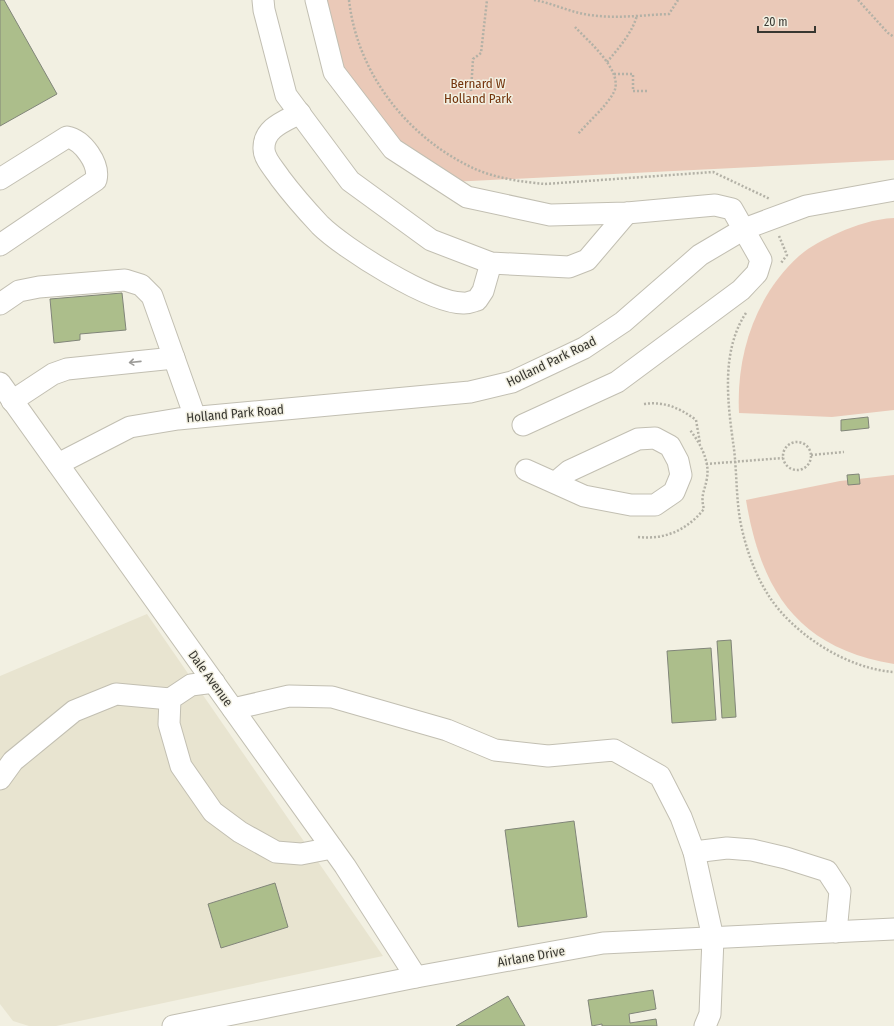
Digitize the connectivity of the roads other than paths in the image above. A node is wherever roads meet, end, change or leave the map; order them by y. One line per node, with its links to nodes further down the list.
1 (263, 0): 3 (street)
2 (316, 0): 6 (street)
3 (300, 113): 9 (street); 9 (street)
4 (0, 179): 8 (street)
5 (894, 190): 7 (street, Holland Park Road)
6 (628, 213): 7 (street); 9 (street)
7 (744, 228): 14 (street, Holland Park Road); 15 (street)
8 (0, 245)
9 (491, 263)
10 (0, 304): 11 (street)
11 (174, 358): 13 (street, one-way to 13); 14 (street)
12 (0, 383): 13 (street, Dale Avenue)
13 (12, 400): 16 (street, Dale Avenue)
14 (195, 417): 16 (street, Holland Park Road)
15 (522, 425)
16 (58, 464): 19 (street, Dale Avenue)
17 (526, 470): 18 (street)
18 (556, 482): 18 (street)
19 (214, 682): 20 (street); 21 (street, Dale Avenue)
20 (170, 699): 22 (street); 23 (street)
21 (233, 709): 23 (street, Dale Avenue); 24 (street)
22 (0, 779)
23 (332, 848): 28 (street, Dale Avenue)
24 (694, 852): 26 (street); 27 (street)
25 (894, 929): 26 (street, Airlane Drive)
26 (836, 932): 27 (street, Airlane Drive)
27 (713, 938): 28 (street, Airlane Drive); 30 (street)
28 (416, 977): 29 (street, Airlane Drive)
29 (173, 1026)
30 (706, 1026)

